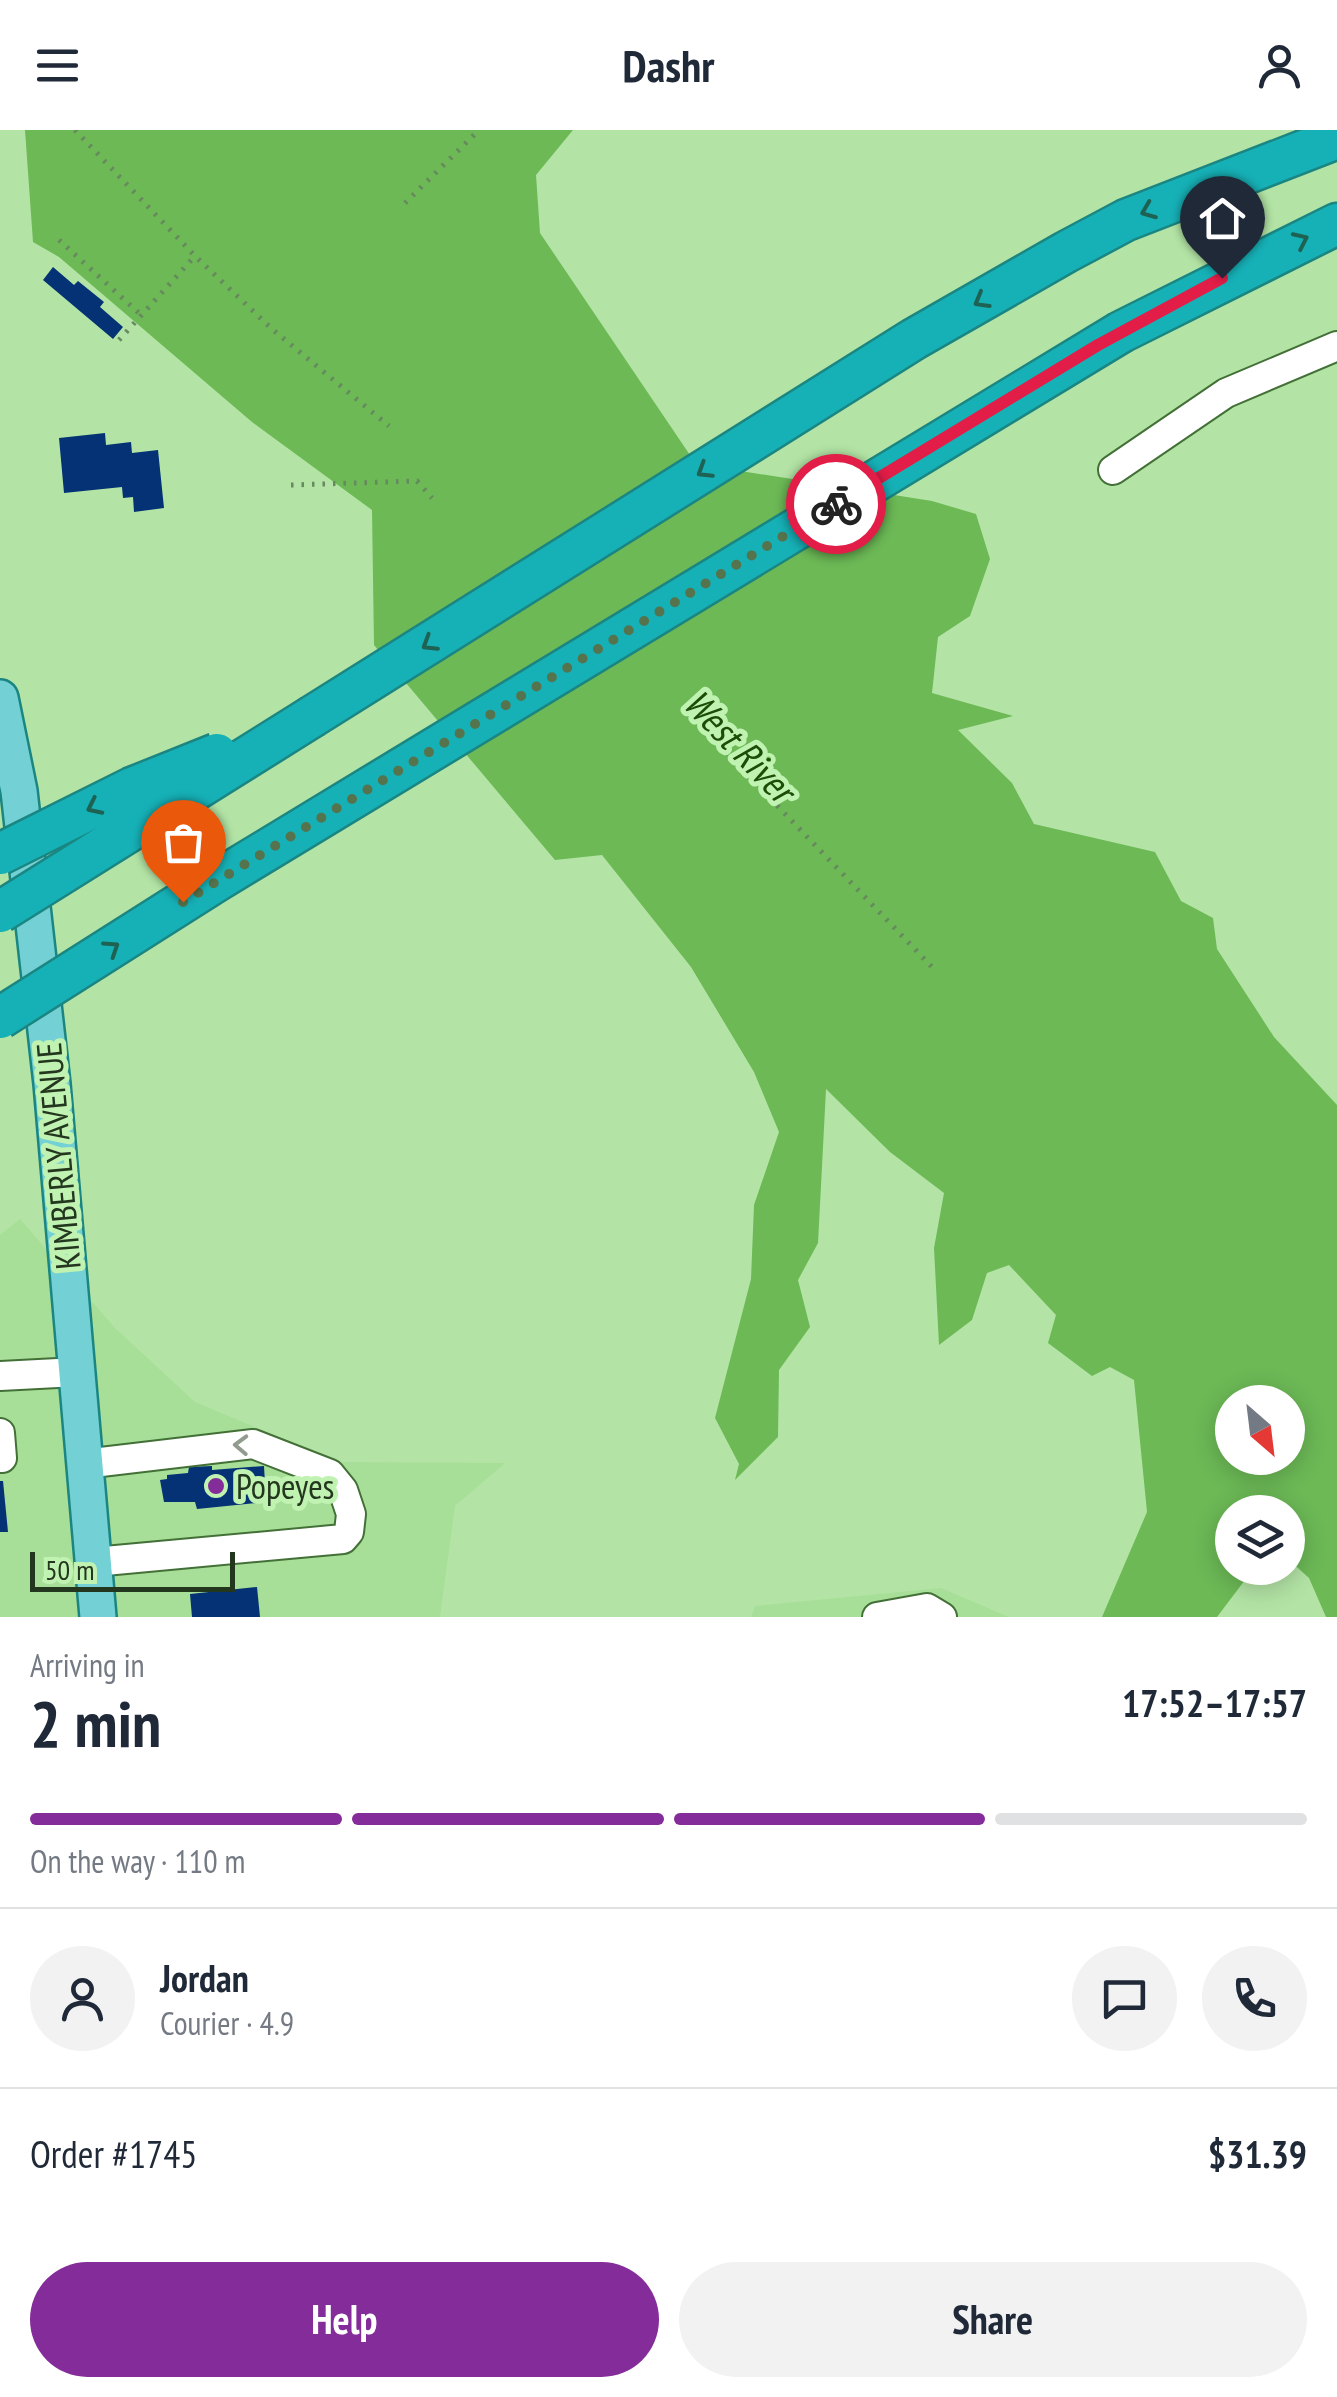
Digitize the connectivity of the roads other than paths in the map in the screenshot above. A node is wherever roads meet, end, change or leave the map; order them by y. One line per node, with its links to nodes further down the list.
1 (1337, 138): 6 (highway, one-way to 6)
2 (1337, 224): 9 (highway, one-way to 2, bridge)
3 (1337, 346): 4 (lane)
4 (1113, 470)
5 (0, 698): 12 (main road, KIMBERLY AVENUE)
6 (314, 716): 7 (highway, one-way to 7, bridge); 8 (highway, bridge)
7 (0, 854)
8 (0, 912)
9 (50, 989): 10 (highway, bridge); 11 (highway, bridge)
10 (0, 1018)
11 (0, 1035)
12 (77, 1372): 13 (lane); 14 (main road, KIMBERLY AVENUE)
13 (0, 1376)
14 (84, 1464): 15 (main road, KIMBERLY AVENUE); 15 (lane, one-way to 14)
15 (94, 1562): 16 (main road, KIMBERLY AVENUE)
16 (98, 1617)
17 (877, 1617): 18 (lane)
18 (942, 1617)

